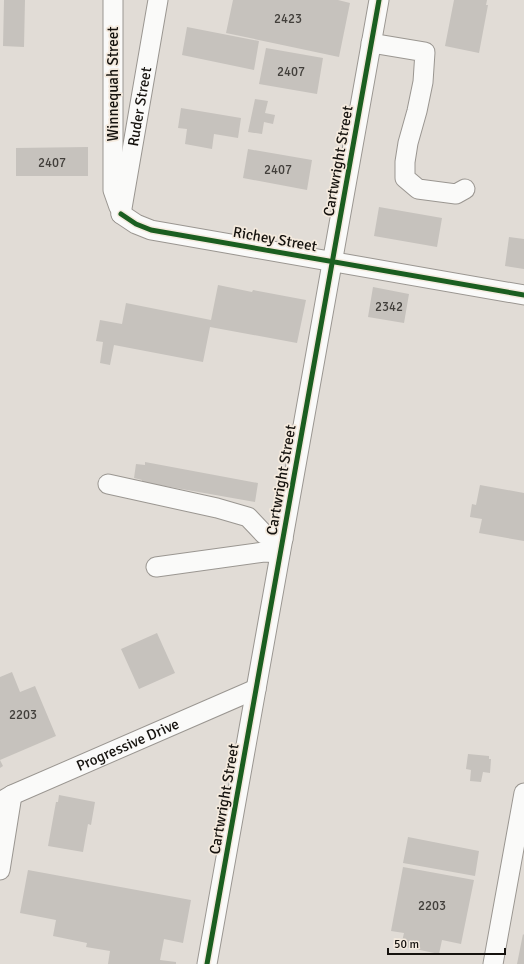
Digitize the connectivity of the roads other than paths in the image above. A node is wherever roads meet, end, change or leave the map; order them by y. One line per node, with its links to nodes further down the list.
1 (113, 0): 6 (street, Winnequah Street)
2 (158, 0): 6 (street, Ruder Street)
3 (379, 0): 4 (street, Cartwright Street)
4 (371, 43): 5 (street); 7 (street, Cartwright Street)
5 (465, 190)
6 (121, 214): 7 (street, Richey Street)
7 (332, 261): 8 (street, Richey Street); 10 (street, Cartwright Street)
8 (524, 295)
9 (108, 484): 10 (street)
10 (281, 546): 11 (street); 12 (street, Cartwright Street)
11 (156, 567)
12 (256, 689): 14 (street, Progressive Drive); 16 (street, Cartwright Street)
13 (524, 792): 17 (street)
14 (6, 798): 15 (street)
15 (0, 870)
16 (207, 964)
17 (493, 964)

